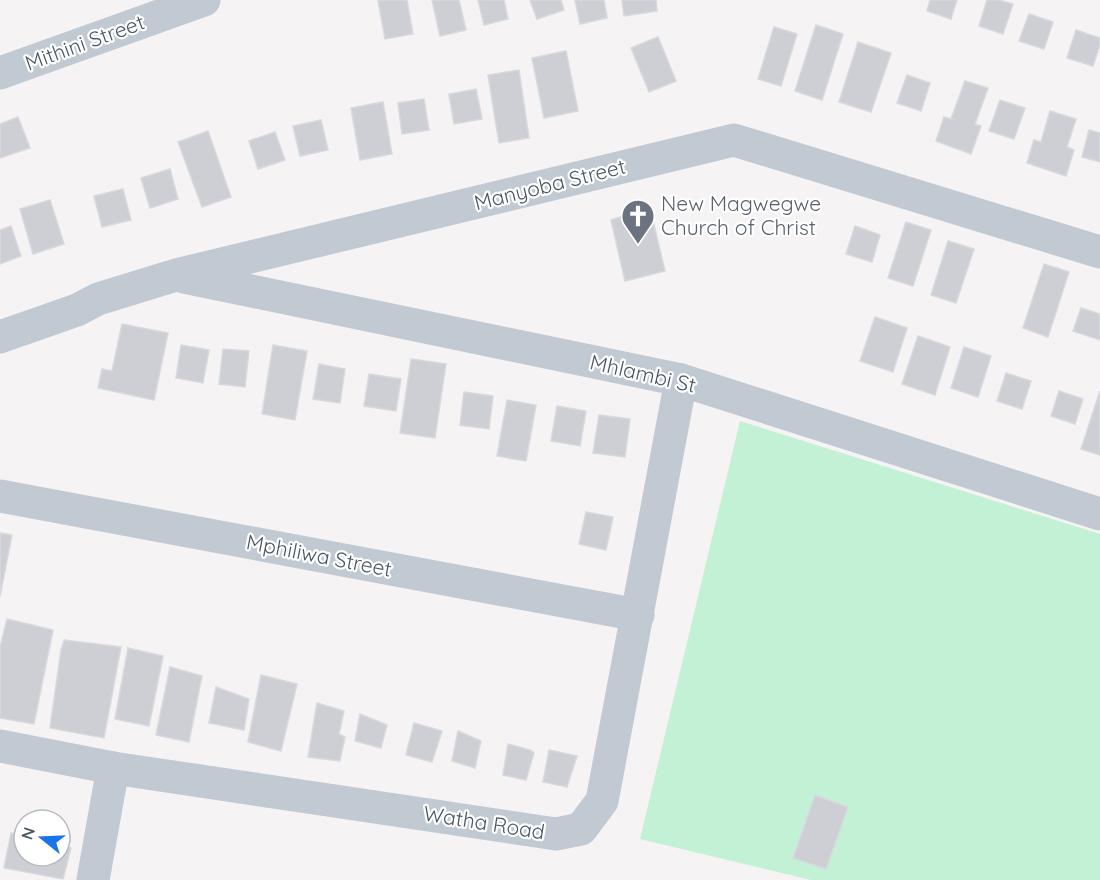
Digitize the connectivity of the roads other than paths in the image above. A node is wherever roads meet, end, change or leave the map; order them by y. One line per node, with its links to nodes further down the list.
1 (204, 0): 2 (street, Mithini Street)
2 (0, 73)
3 (1100, 252): 4 (street, Manyoba Street)
4 (176, 275): 5 (street, Manyoba Street); 6 (street, Mhlambi St)
5 (0, 337)
6 (681, 380): 8 (street, Mhlambi St); 9 (street, Watha Road)
7 (0, 496): 9 (street, Mphiliwa Street)
8 (1100, 514)
9 (638, 615): 11 (street, Watha Road)
10 (0, 746): 11 (street, Watha Road)
11 (113, 768): 12 (street)
12 (93, 880)

